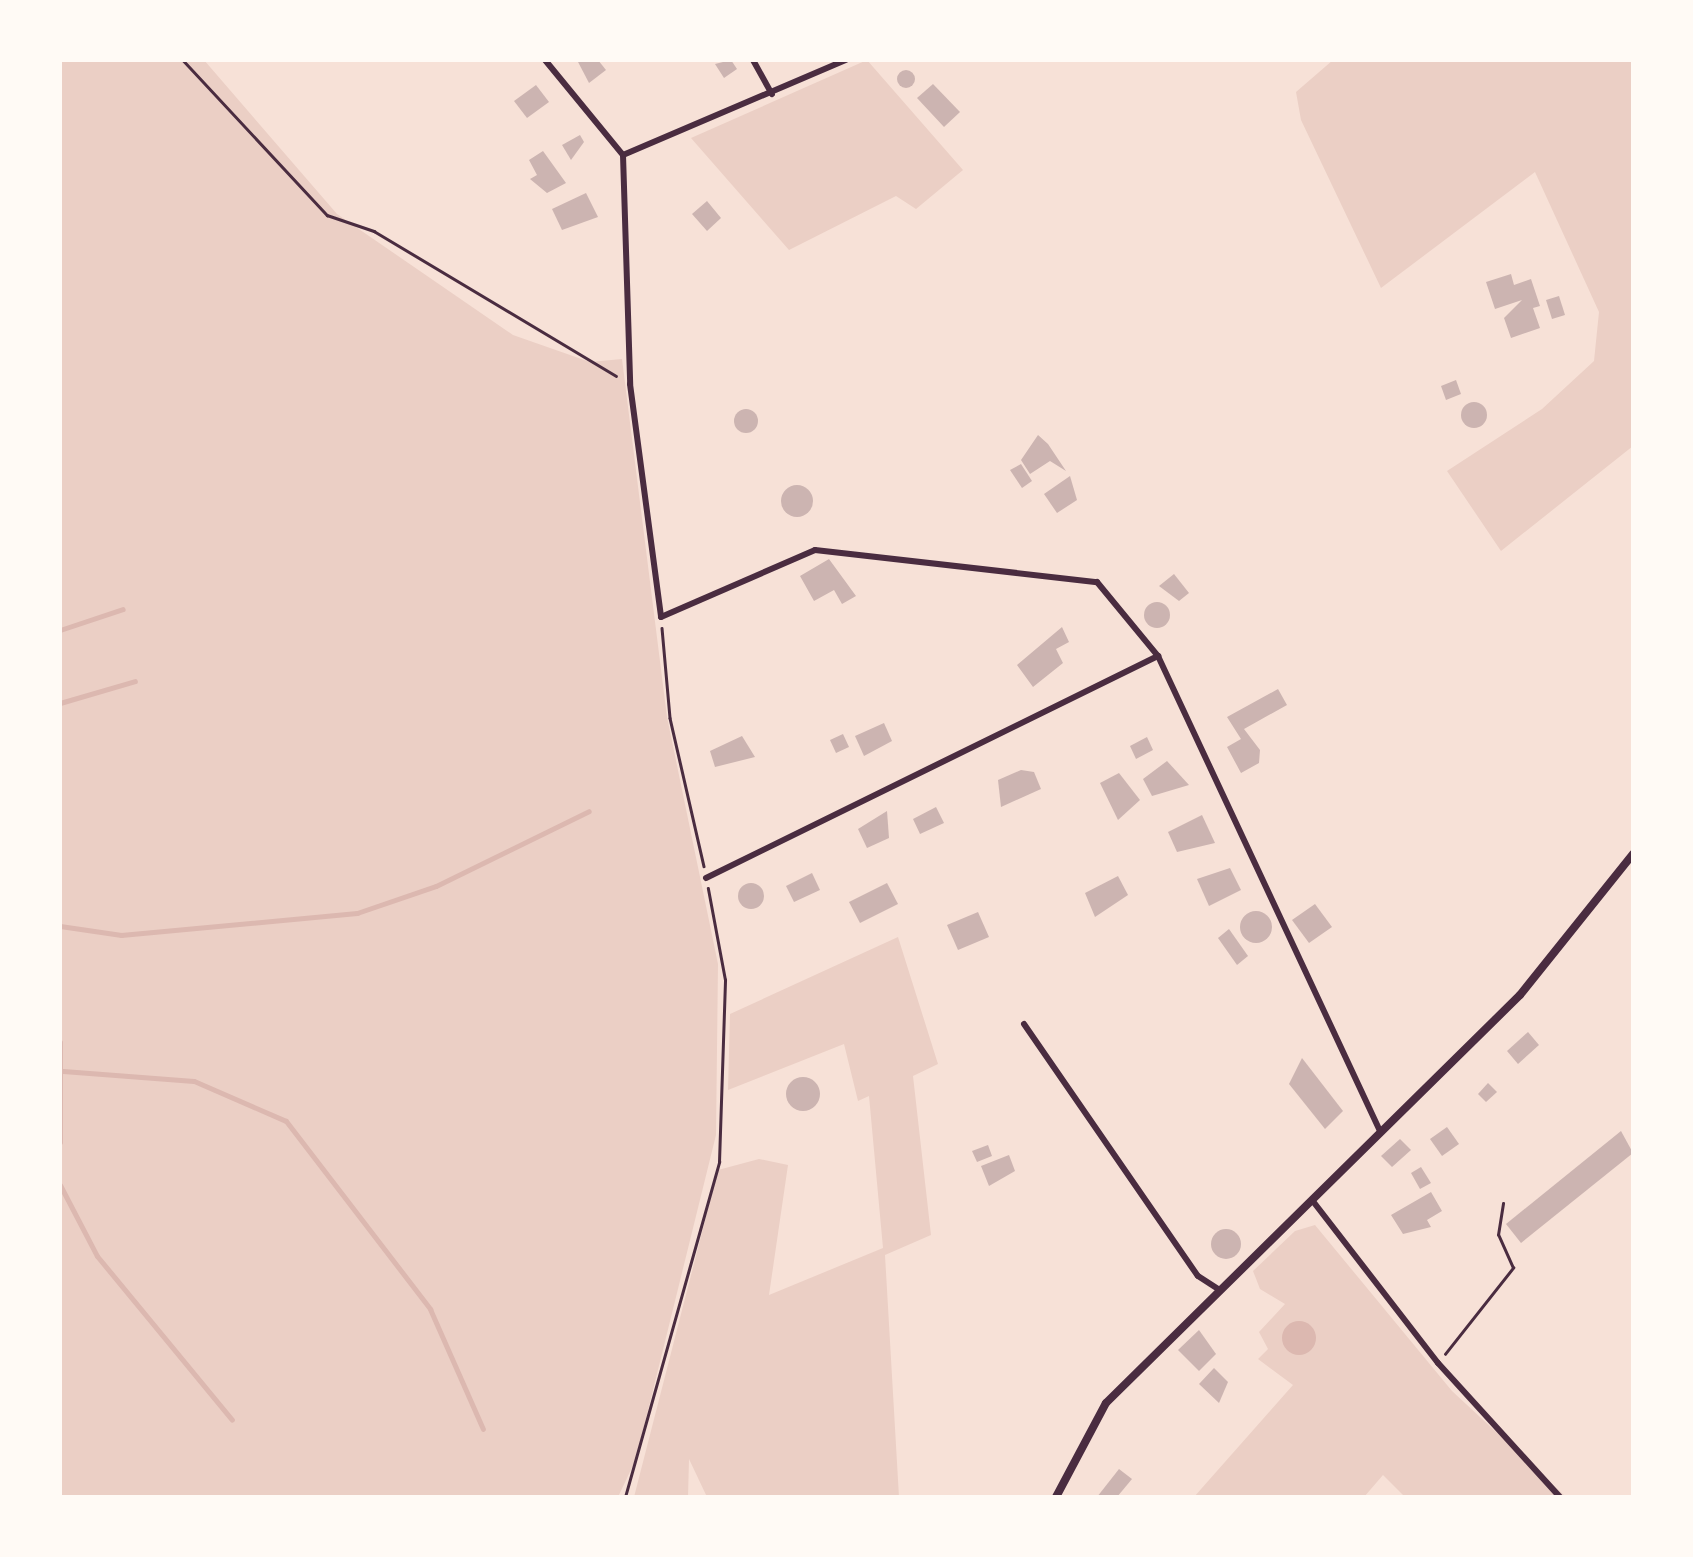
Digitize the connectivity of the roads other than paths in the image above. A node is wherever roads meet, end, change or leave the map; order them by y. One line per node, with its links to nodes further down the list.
1 (545, 60): 5 (street)
2 (752, 60): 4 (street)
3 (846, 60): 4 (street)
4 (772, 94): 5 (street)
5 (622, 155): 6 (street)
6 (1158, 656): 8 (street); 10 (street)
7 (1633, 854): 10 (street)
8 (706, 878)
9 (1024, 1024): 12 (street)
10 (1380, 1131): 11 (street)
11 (1312, 1200): 12 (street); 14 (street)
12 (1218, 1289): 13 (street)
13 (1056, 1497)
14 (1560, 1497)

